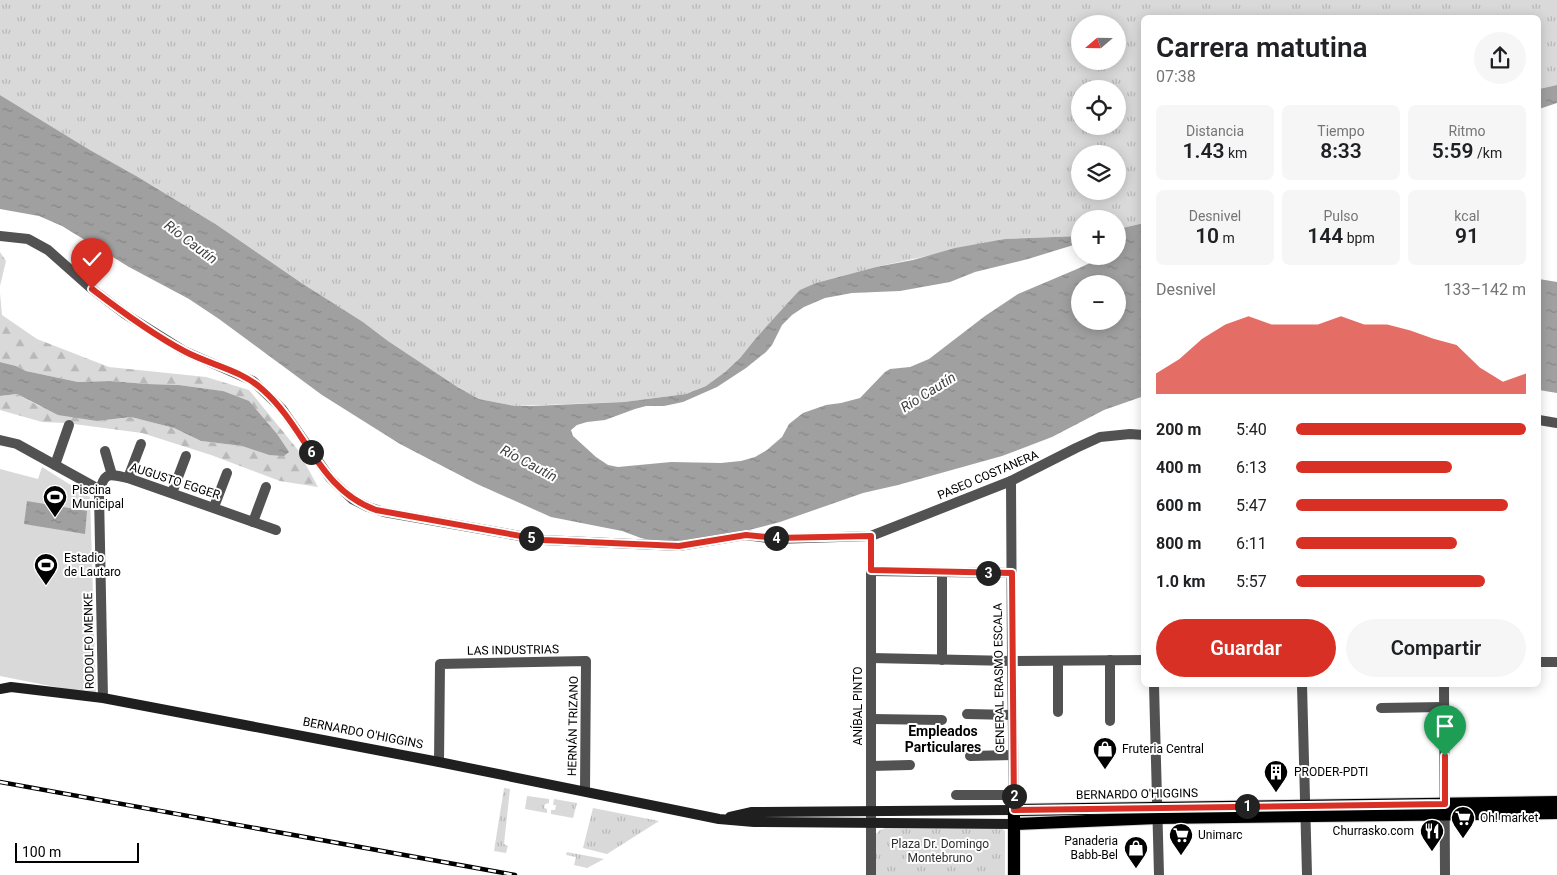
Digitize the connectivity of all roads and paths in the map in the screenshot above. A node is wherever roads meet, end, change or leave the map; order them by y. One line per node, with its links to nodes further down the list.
1 (0, 236): 21 (street)
2 (1541, 420): 3 (street)
3 (1557, 423)
4 (69, 425): 10 (street)
5 (1141, 435): 14 (street, PASEO COSTANERA)
6 (0, 440): 10 (street)
7 (140, 444): 13 (street)
8 (105, 450): 12 (street)
9 (186, 456): 16 (street)
10 (55, 465): 17 (street)
11 (226, 473): 18 (street)
12 (112, 475): 13 (street, AUGUSTO EGGER); 17 (street, AUGUSTO EGGER)
13 (128, 478): 16 (street, AUGUSTO EGGER)
14 (1011, 481): 21 (street, PASEO COSTANERA); 24 (street, GENERAL ERASMO ESCALA)
15 (266, 487): 19 (street)
16 (172, 492): 18 (street, AUGUSTO EGGER)
17 (99, 494): 38 (street, RODOLFO MENKE)
18 (214, 508): 19 (street, AUGUSTO EGGER)
19 (253, 522): 20 (street, AUGUSTO EGGER)
20 (276, 530)
21 (871, 536): 22 (street, ANÍBAL PINTO)
22 (871, 570): 23 (street); 25 (street, ANÍBAL PINTO)
23 (942, 572): 24 (street); 26 (street)
24 (1012, 573): 30 (street, GENERAL ERASMO ESCALA)
25 (871, 658): 26 (street); 44 (street, ANÍBAL PINTO)
26 (942, 660): 30 (street)
27 (1110, 660): 28 (street); 31 (street); 46 (street)
28 (1141, 660)
29 (586, 661): 49 (street, LAS INDUSTRIAS); 52 (street, HERNÁN TRIZANO)
30 (1012, 661): 31 (street); 43 (street, GENERAL ERASMO ESCALA)
31 (1058, 661): 41 (street)
32 (1541, 662): 33 (street)
33 (1557, 662)
34 (1154, 687): 60 (street)
35 (1302, 687): 58 (street)
36 (1444, 687): 39 (street)
37 (5, 688): 38 (main road, BERNARDO O'HIGGINS)
38 (103, 698): 49 (main road, BERNARDO O'HIGGINS)
39 (1444, 707): 40 (street); 56 (street)
40 (1381, 708)
41 (1058, 712)
42 (967, 714): 43 (street)
43 (1013, 715): 47 (street, GENERAL ERASMO ESCALA)
44 (871, 719): 45 (street); 50 (street, ANÍBAL PINTO)
45 (942, 720)
46 (1110, 721)
47 (1013, 755): 48 (street); 54 (street, GENERAL ERASMO ESCALA)
48 (970, 756)
49 (439, 762): 52 (main road, BERNARDO O'HIGGINS)
50 (871, 766): 51 (street); 59 (street, ANÍBAL PINTO)
51 (910, 766)
52 (584, 791): 62 (main road, BERNARDO O'HIGGINS)
53 (956, 795): 54 (street)
54 (1014, 795): 57 (street, GENERAL ERASMO ESCALA)
55 (1557, 802): 56 (main road, BERNARDO O'HIGGINS)
56 (1445, 809): 58 (main road, BERNARDO O'HIGGINS); 61 (main road, BERNARDO O'HIGGINS); 69 (street)
57 (1014, 810): 59 (main road, BERNARDO O'HIGGINS); 60 (main road, BERNARDO O'HIGGINS); 64 (main road, GENERAL ERASMO ESCALA)
58 (1305, 810): 60 (main road, BERNARDO O'HIGGINS); 68 (street)
59 (871, 812): 62 (main road, BERNARDO O'HIGGINS); 63 (street, ANÍBAL PINTO)
60 (1157, 813): 64 (main road, BERNARDO O'HIGGINS); 67 (street)
61 (1557, 813)
62 (719, 819): 63 (main road, BERNARDO O'HIGGINS)
63 (871, 824): 64 (main road, BERNARDO O'HIGGINS); 65 (street, ANÍBAL PINTO)
64 (1014, 824): 66 (main road, GENERAL ERASMO ESCALA)
65 (871, 875)
66 (1014, 875)
67 (1159, 875)
68 (1307, 875)
69 (1445, 875)

